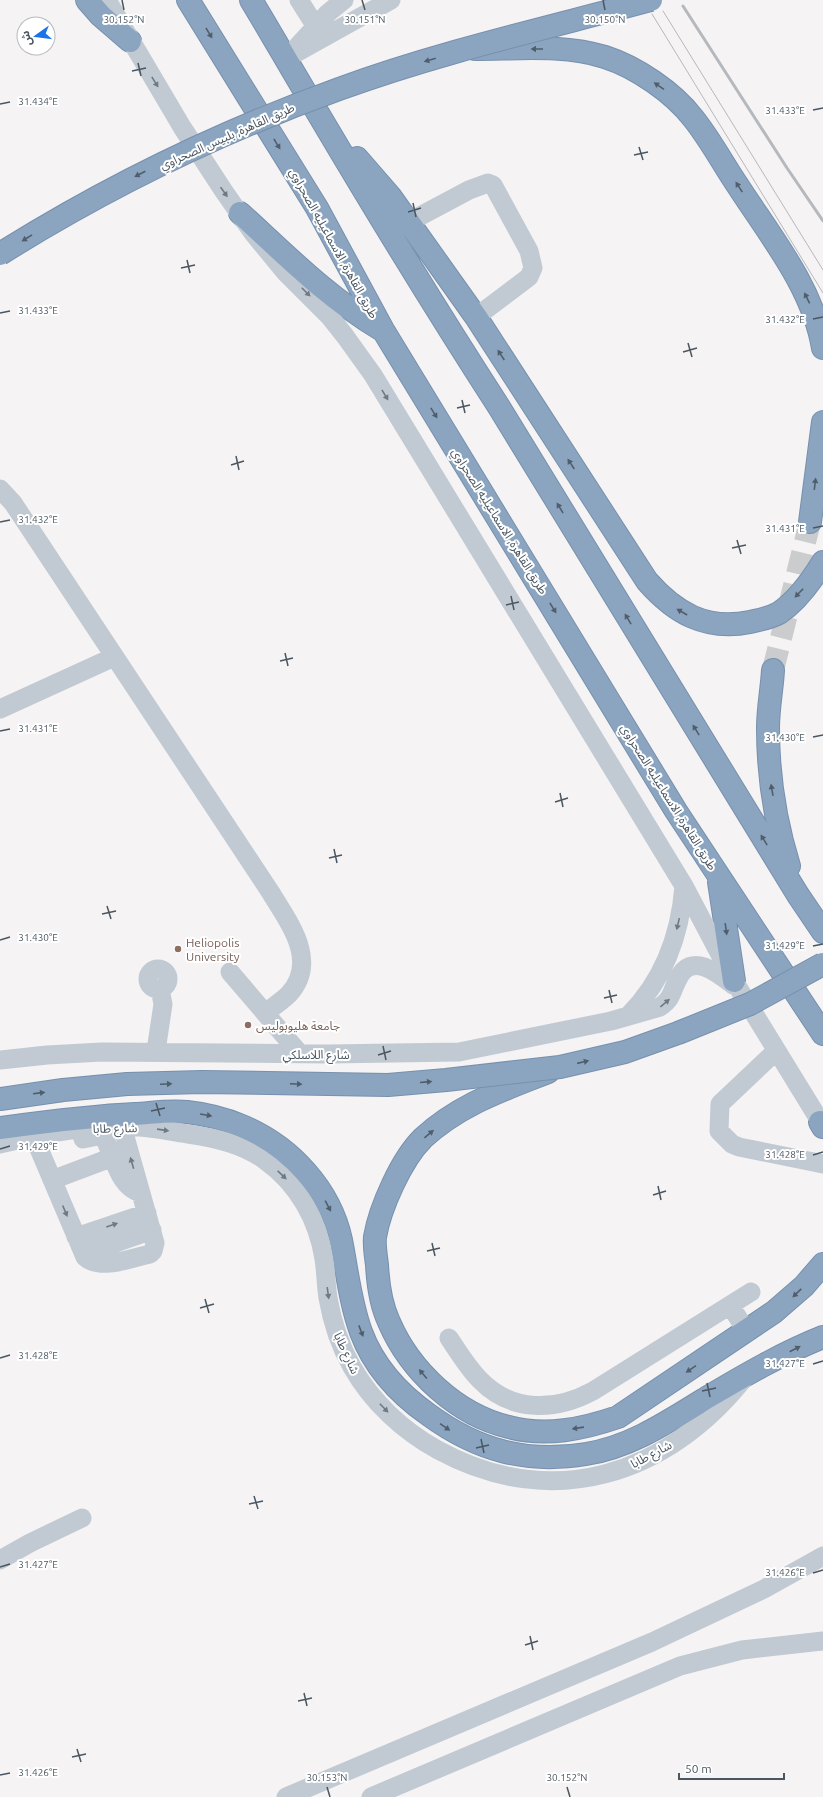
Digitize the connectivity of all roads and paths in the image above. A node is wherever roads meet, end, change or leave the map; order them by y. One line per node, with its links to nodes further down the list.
1 (86, 0): 10 (highway)
2 (107, 0): 10 (street)
3 (188, 0): 18 (highway, طريق القاهرة, الاسماعيليه الصحراوي, one-way to 18)
4 (251, 0): 12 (highway)
5 (299, 0): 9 (street)
6 (391, 0): 12 (street)
7 (651, 0): 11 (highway, bridge)
8 (338, 2): 9 (street)
9 (316, 27): 12 (street)
10 (130, 41): 14 (street, one-way to 14)
11 (467, 50): 16 (highway, طريق القاهرة, بلبيس الصحراوي, one-way to 16, bridge); 19 (highway, one-way to 11)
12 (287, 58): 13 (highway)
13 (318, 114): 15 (highway); 29 (highway, one-way to 13)
14 (240, 213): 18 (highway); 28 (street, one-way to 28)
15 (409, 222): 17 (highway); 17 (street)
16 (0, 254)
17 (476, 317): 23 (highway, one-way to 17)
18 (383, 330): 27 (highway, طريق القاهرة, الاسماعيليه الصحراوي, one-way to 27)
19 (823, 348)
20 (823, 422): 22 (highway, one-way to 20)
21 (0, 489): 24 (street)
22 (810, 522)
23 (823, 562)
24 (114, 657): 26 (street); 35 (street)
25 (773, 670): 29 (highway, one-way to 25)
26 (0, 709)
27 (718, 876): 33 (highway, one-way to 33); 37 (highway, طريق القاهرة, الاسماعيليه الصحراوي)
28 (684, 886): 33 (street); 36 (street, one-way to 36)
29 (798, 895): 30 (highway)
30 (823, 932)
31 (823, 964): 42 (highway, one-way to 31, bridge)
32 (230, 972): 35 (street)
33 (736, 985): 36 (street, شارع اللاسلكي, one-way to 33); 39 (street)
34 (160, 989): 38 (street)
35 (265, 1013): 40 (street)
36 (628, 1016): 40 (street, شارع اللاسلكي)
37 (823, 1034)
38 (156, 1051): 40 (street, شارع اللاسلكي); 41 (street, شارع اللاسلكي)
39 (776, 1051): 44 (street); 50 (street)
40 (300, 1054)
41 (0, 1060)
42 (560, 1067): 43 (highway, one-way to 42, bridge); 58 (highway, one-way to 42, bridge)
43 (0, 1099)
44 (822, 1125)
45 (122, 1126): 48 (street, شارع طابا); 52 (street, one-way to 45); 61 (street, شارع طابا, one-way to 61)
46 (0, 1128): 61 (highway, one-way to 61)
47 (0, 1144): 48 (street, شارع طابا)
48 (37, 1144): 49 (street); 51 (street)
49 (113, 1157): 51 (street); 52 (street)
50 (823, 1164)
51 (52, 1180): 54 (street, one-way to 54)
52 (141, 1193): 53 (street)
53 (150, 1221): 54 (street, one-way to 53); 54 (street)
54 (80, 1246)
55 (823, 1264): 58 (highway, one-way to 58)
56 (751, 1292): 57 (street)
57 (730, 1305): 58 (street); 60 (street)
58 (747, 1332)
59 (823, 1337): 61 (highway, one-way to 59)
60 (449, 1338)
61 (748, 1373)
62 (82, 1518): 64 (street)
63 (823, 1556): 66 (street)
64 (0, 1560)
65 (823, 1641): 67 (street)
66 (286, 1797)
67 (371, 1797)

